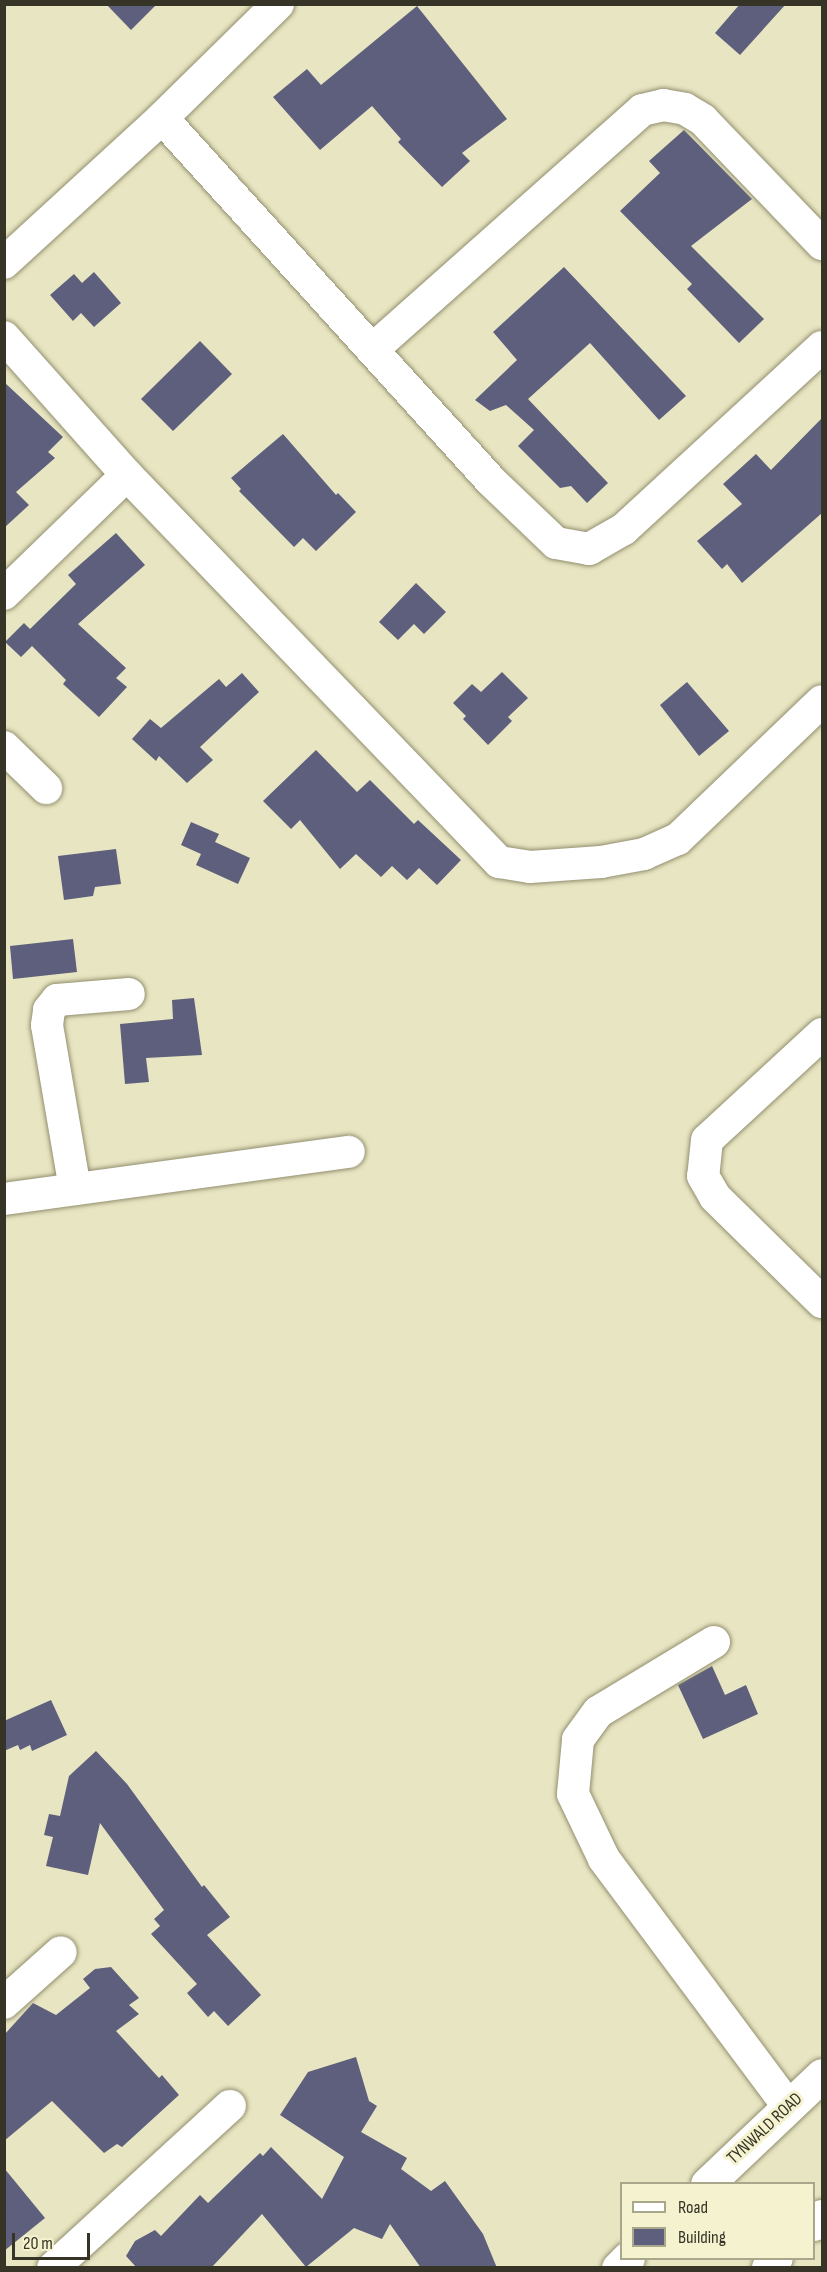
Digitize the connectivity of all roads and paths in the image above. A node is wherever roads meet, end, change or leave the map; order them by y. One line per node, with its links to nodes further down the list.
1 (260, 11): 2 (street)
2 (162, 118): 4 (street); 7 (street)
3 (822, 244): 7 (street)
4 (4, 263)
5 (4, 337): 8 (street)
6 (822, 347): 7 (street)
7 (372, 350)
8 (127, 475): 9 (street); 10 (street)
9 (4, 594)
10 (822, 701)
11 (4, 747): 12 (street)
12 (46, 788)
13 (129, 994): 16 (street)
14 (822, 1034): 18 (street)
15 (349, 1152): 16 (street)
16 (75, 1189): 17 (street)
17 (4, 1199)
18 (822, 1302)
19 (714, 1642): 24 (street)
20 (61, 1952): 21 (street)
21 (4, 2003)
22 (822, 2075): 24 (main road, TYNWALD ROAD)
23 (230, 2106): 26 (street)
24 (789, 2107): 25 (main road, TYNWALD ROAD)
25 (709, 2182)
26 (53, 2268)

